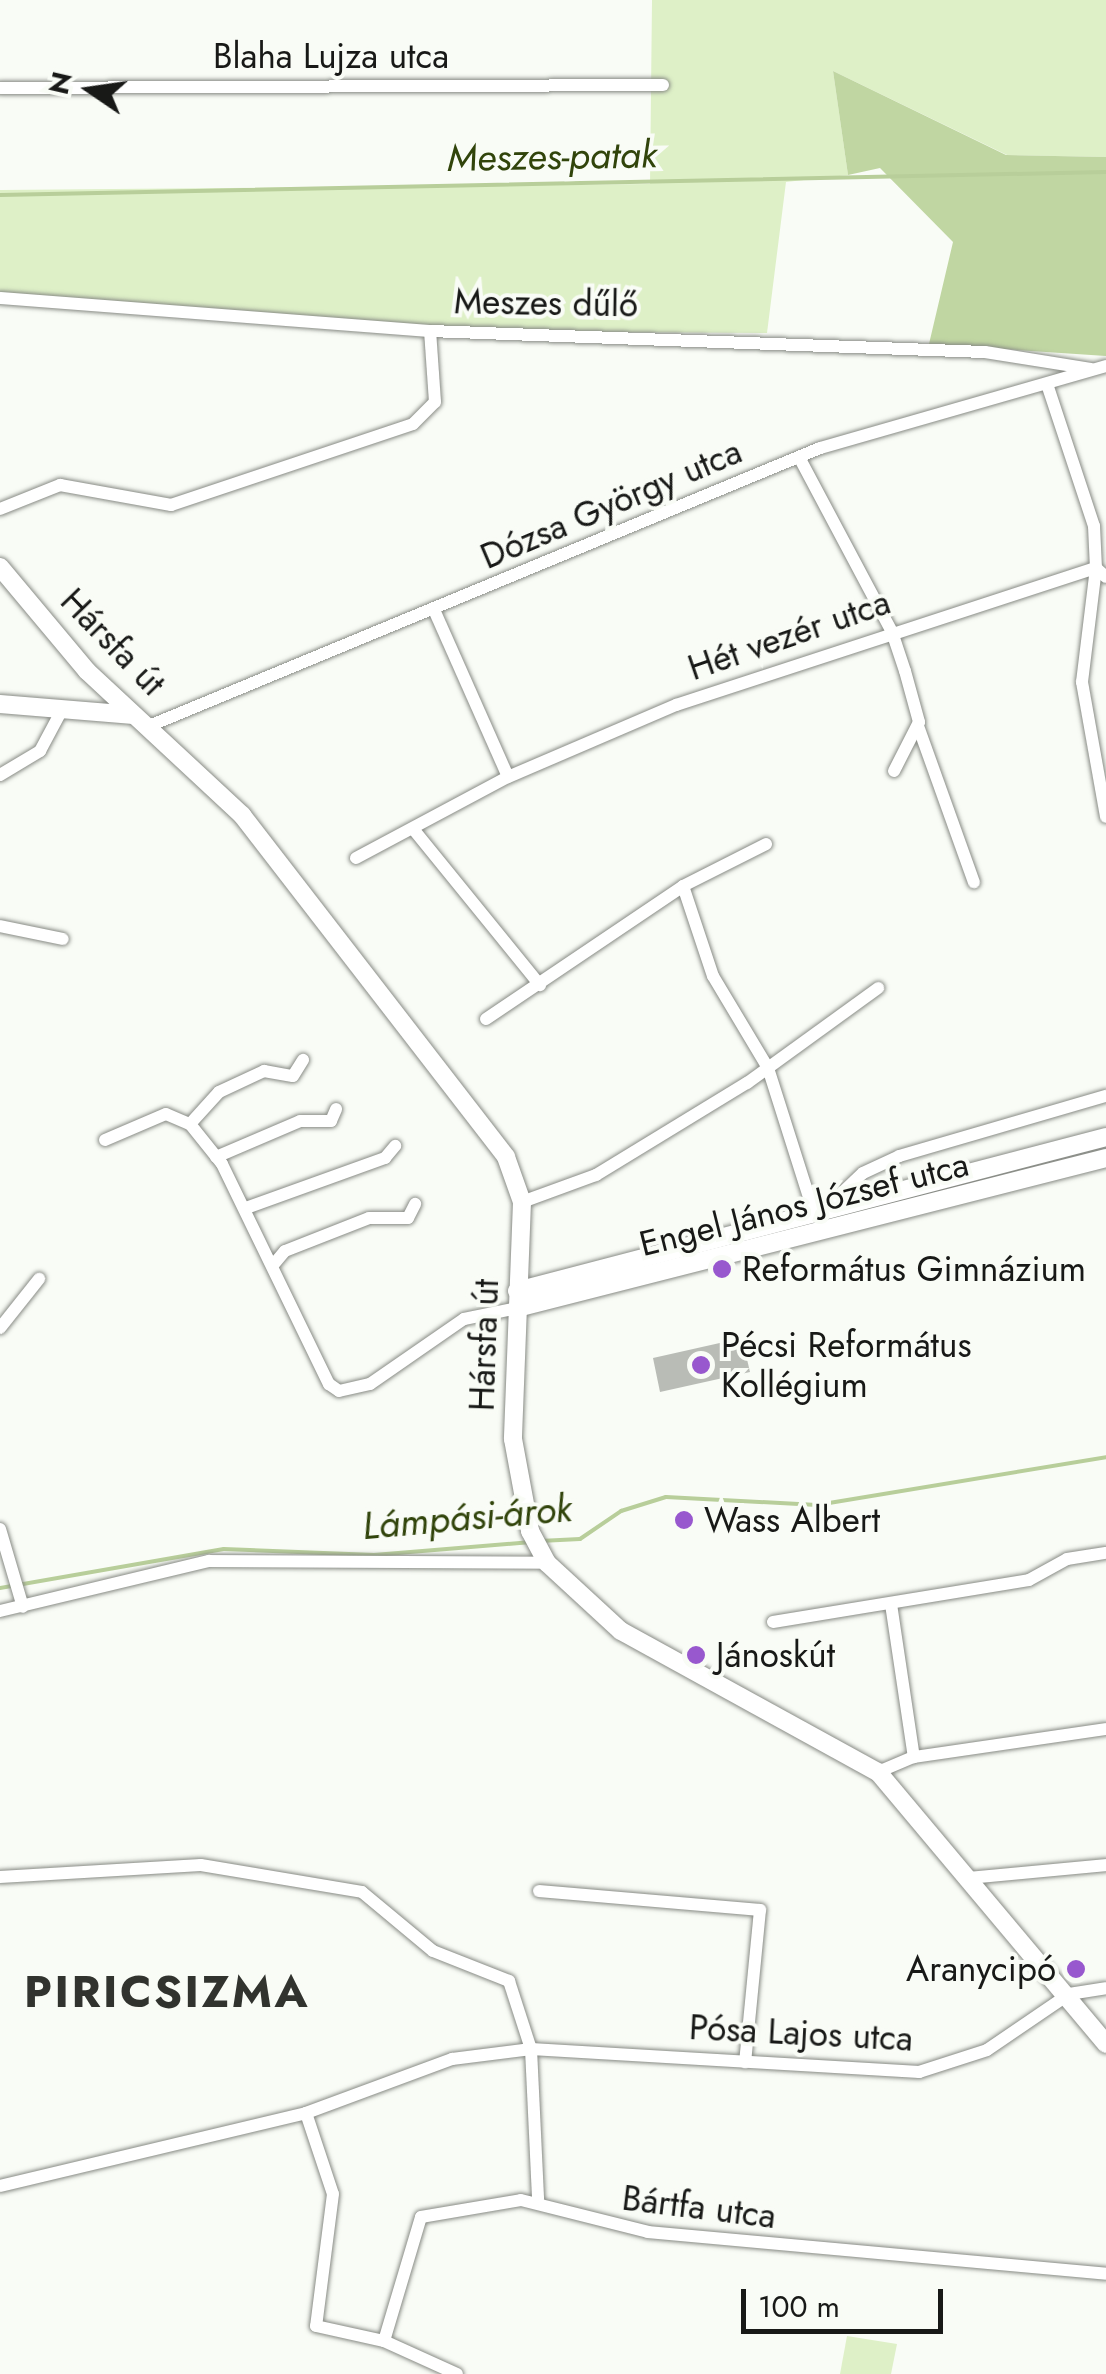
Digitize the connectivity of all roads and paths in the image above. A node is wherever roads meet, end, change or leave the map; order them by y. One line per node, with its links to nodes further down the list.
1 (663, 85): 2 (street, Blaha Lujza utca)
2 (0, 88)
3 (0, 298): 4 (street, Meszes dűlő)
4 (430, 332): 6 (street, Meszes dűlő); 9 (street)
5 (1106, 366): 6 (street, Dózsa György utca)
6 (1091, 370): 7 (street, Dózsa György utca)
7 (1047, 384): 8 (street, Dózsa György utca); 11 (street)
8 (799, 457): 12 (street, Dózsa György utca); 13 (street)
9 (0, 509)
10 (0, 567): 16 (street, Hársfa út)
11 (1101, 573): 13 (street, Hét vezér utca); 21 (street)
12 (435, 612): 16 (street, Dózsa György utca); 20 (street)
13 (892, 632): 17 (street); 20 (street, Hét vezér utca)
14 (0, 704): 15 (street)
15 (63, 708): 16 (street); 19 (street)
16 (142, 721): 42 (street, Hársfa út)
17 (918, 726): 18 (street); 25 (street)
18 (894, 771)
19 (0, 775)
20 (508, 777): 22 (street, Hét vezér utca)
21 (1106, 816)
22 (414, 830): 24 (street, Hét vezér utca); 29 (street)
23 (766, 844): 26 (street)
24 (356, 858)
25 (974, 882)
26 (683, 886): 29 (street); 33 (street)
27 (0, 926): 28 (street)
28 (63, 938)
29 (540, 985): 31 (street)
30 (878, 988): 33 (street)
31 (486, 1019)
32 (304, 1060): 36 (street)
33 (768, 1068): 42 (street); 45 (street)
34 (1106, 1096): 45 (street)
35 (336, 1110): 40 (street)
36 (190, 1124): 38 (street); 40 (street)
37 (1106, 1138): 45 (street, Engel János József utca)
38 (105, 1140)
39 (395, 1146): 44 (street)
40 (216, 1157): 44 (street)
41 (1106, 1158): 48 (street, Engel János József utca)
42 (522, 1202): 48 (street, Hársfa út)
43 (415, 1204): 46 (street)
44 (246, 1208): 46 (street)
45 (819, 1212): 48 (street, Engel János József utca)
46 (274, 1264): 48 (street)
47 (39, 1279): 49 (street)
48 (517, 1300): 52 (street, Hársfa út)
49 (0, 1328)
50 (0, 1529): 54 (street)
51 (1106, 1553): 53 (street)
52 (544, 1558): 54 (street); 59 (street, Hársfa út)
53 (891, 1604): 56 (street); 58 (street)
54 (23, 1607): 55 (street)
55 (0, 1611)
56 (773, 1622)
57 (1106, 1728): 58 (street)
58 (914, 1757): 59 (street)
59 (878, 1772): 62 (street, Hársfa út)
60 (1106, 1864): 62 (street)
61 (0, 1878): 67 (street)
62 (969, 1878): 65 (street, Hársfa út)
63 (540, 1891): 68 (street)
64 (1106, 1988): 65 (street, Pósa Lajos utca)
65 (1068, 1994): 66 (street, Hársfa út); 68 (street, Pósa Lajos utca)
66 (1106, 2044)
67 (531, 2049): 68 (street, Pósa Lajos utca); 69 (street, Pósa Lajos utca); 71 (street)
68 (744, 2062)
69 (306, 2113): 70 (street, Pósa Lajos utca); 73 (street)
70 (0, 2186)
71 (538, 2200): 72 (street, Bártfa utca); 73 (street)
72 (1106, 2274)
73 (384, 2341): 74 (street)
74 (458, 2374)

